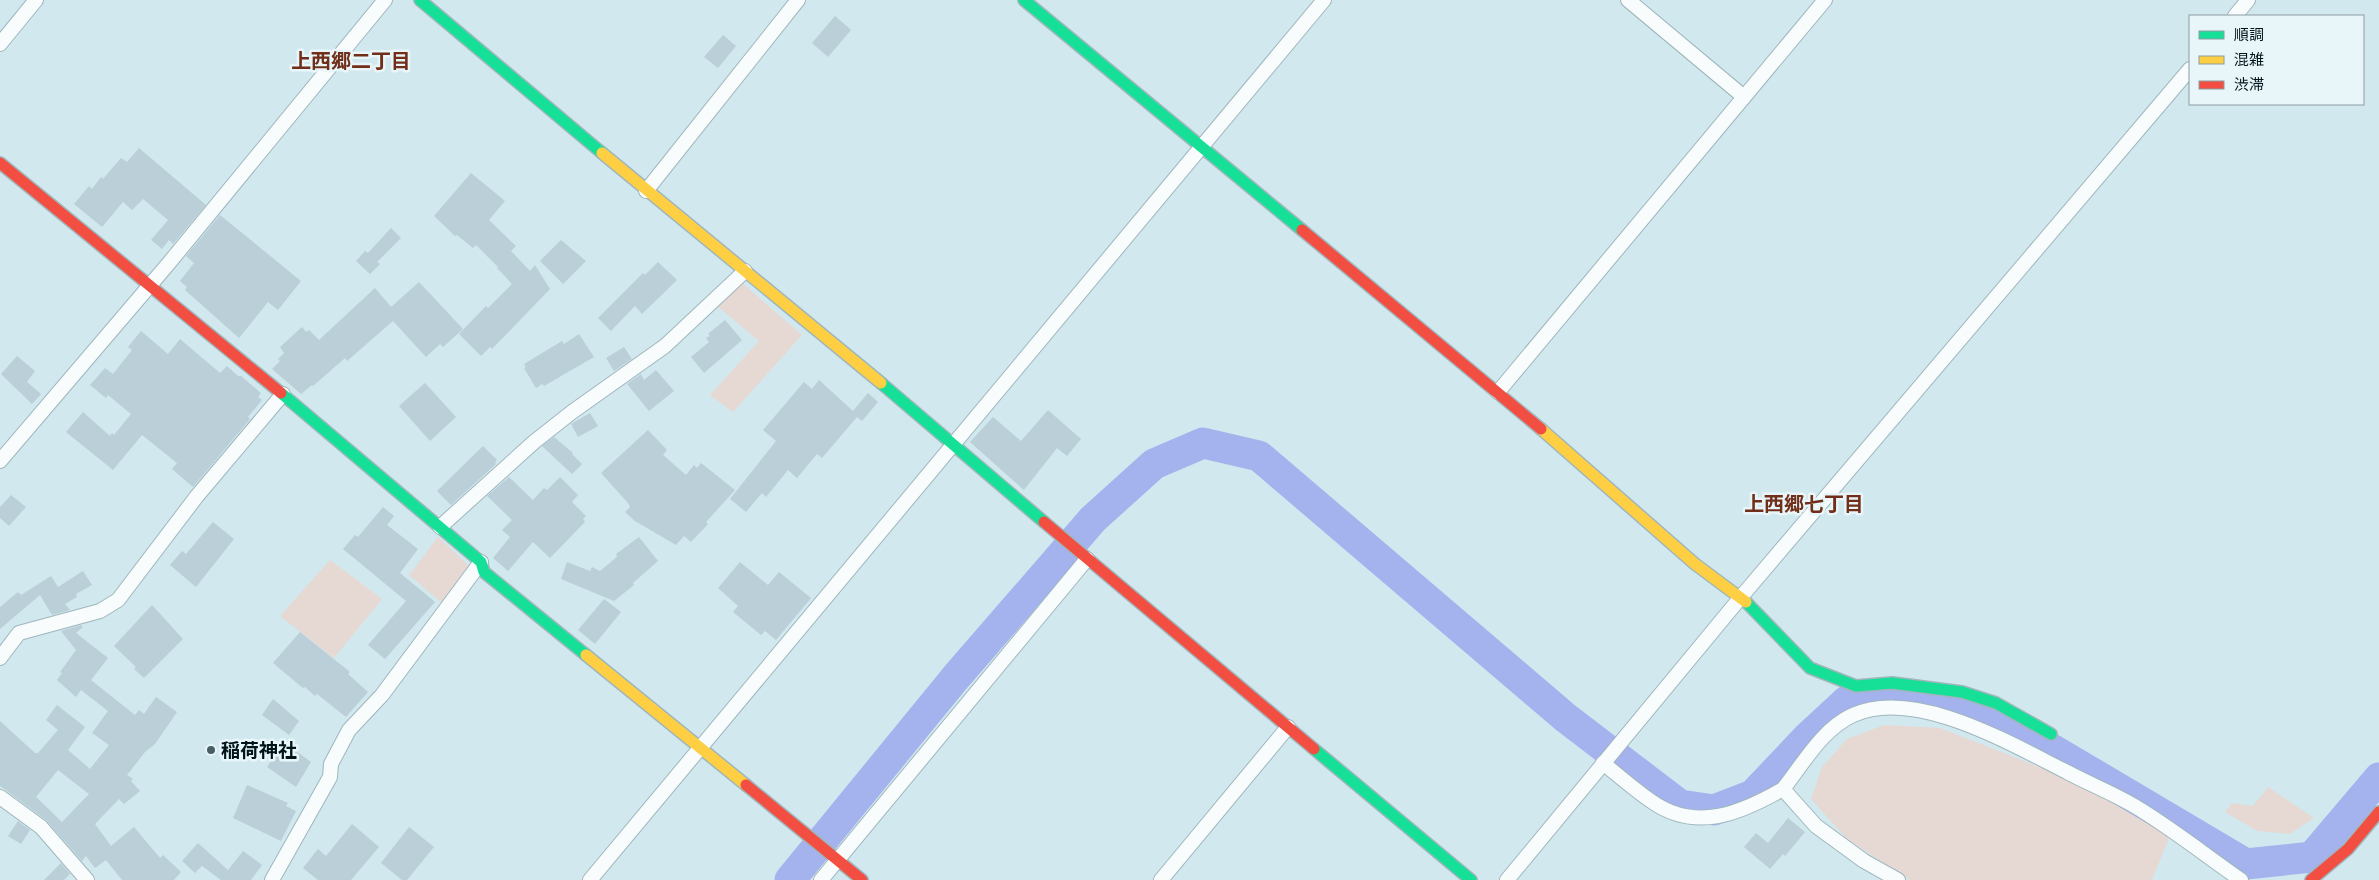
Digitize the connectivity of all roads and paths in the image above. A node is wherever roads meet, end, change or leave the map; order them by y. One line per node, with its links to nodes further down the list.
1 (36, 0): 11 (street)
2 (385, 0): 18 (street)
3 (420, 0): 16 (street)
4 (798, 0): 16 (street)
5 (1024, 0): 14 (street)
6 (1324, 0): 14 (street)
7 (1628, 0): 13 (street)
8 (1825, 0): 13 (street)
9 (2248, 0): 10 (street)
10 (2236, 15)
11 (0, 44)
12 (2189, 70): 26 (street)
13 (1744, 97): 19 (street)
14 (1202, 146): 19 (street); 21 (street)
15 (0, 163): 18 (street)
16 (646, 192): 17 (street)
17 (745, 271): 21 (street); 23 (street)
18 (148, 286): 20 (street); 22 (street)
19 (1498, 392): 26 (street)
20 (283, 394): 23 (street); 27 (street)
21 (956, 444): 24 (street); 30 (street)
22 (0, 461)
23 (440, 526): 25 (street)
24 (1084, 556): 28 (street); 35 (street)
25 (481, 562): 30 (street); 37 (street)
26 (1741, 597): 29 (street); 31 (street)
27 (0, 658)
28 (1288, 727): 41 (street); 42 (street)
29 (2051, 734)
30 (702, 748): 35 (street); 38 (street)
31 (1603, 763): 32 (street); 43 (street)
32 (1783, 789): 44 (street); 45 (street)
33 (0, 798): 36 (street)
34 (2379, 812): 46 (street)
35 (835, 857): 39 (street); 40 (street)
36 (87, 880)
37 (272, 880)
38 (590, 880)
39 (821, 880)
40 (862, 880)
41 (1161, 880)
42 (1472, 880)
43 (1507, 880)
44 (1898, 880)
45 (2240, 880)
46 (2311, 880)

